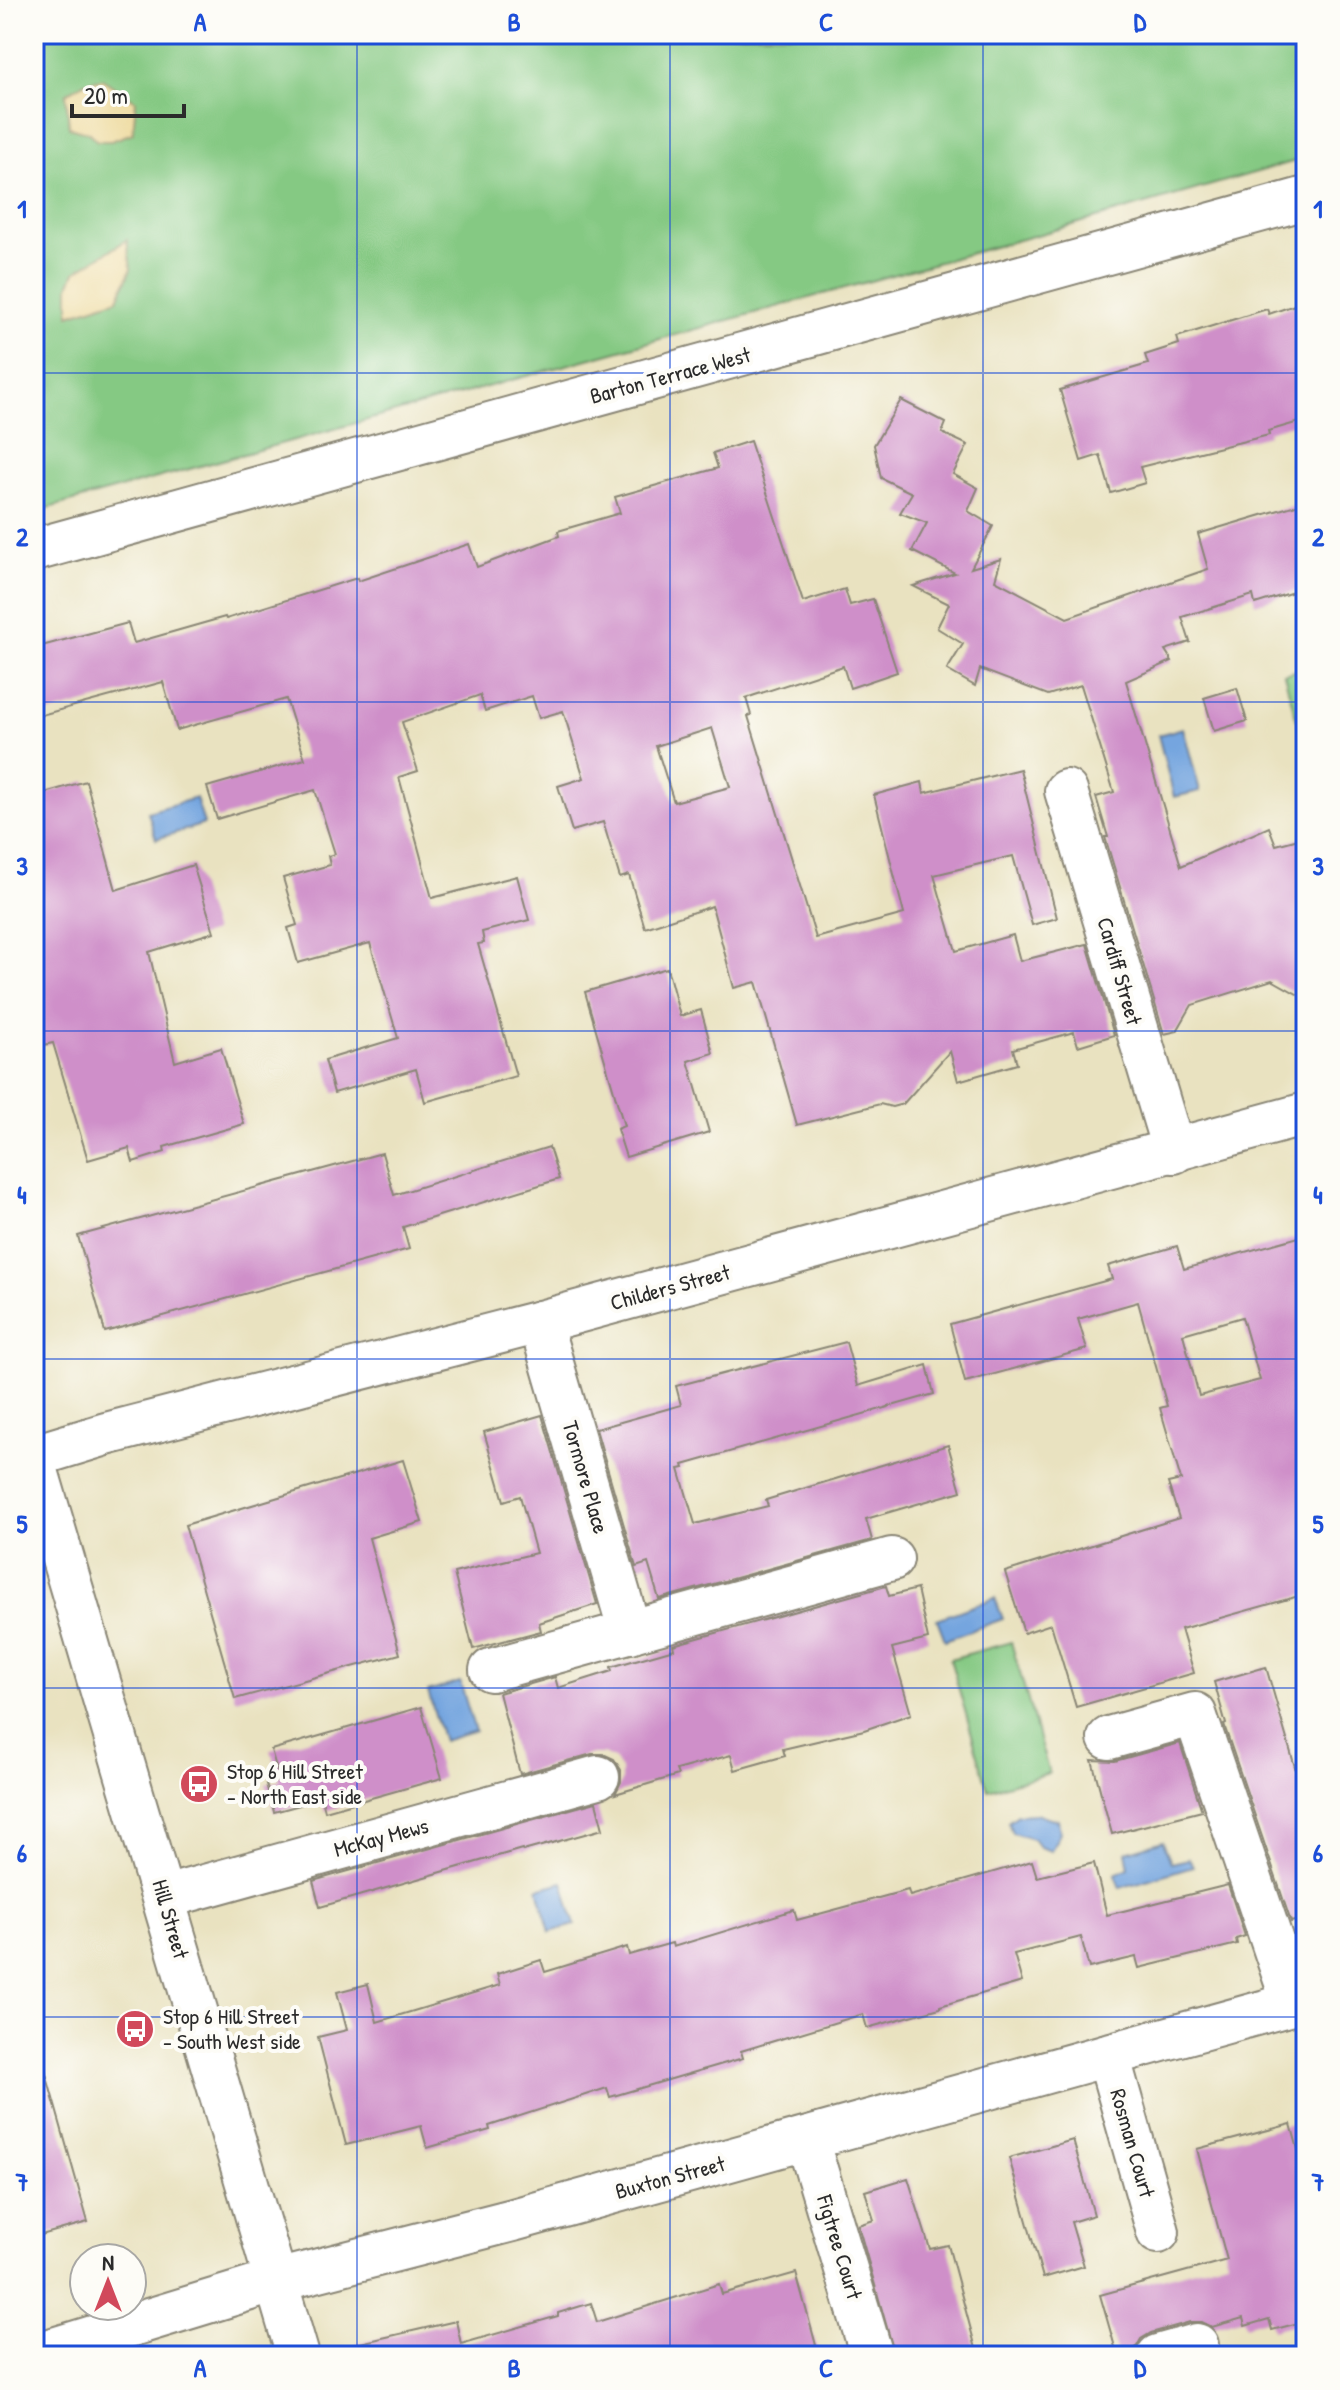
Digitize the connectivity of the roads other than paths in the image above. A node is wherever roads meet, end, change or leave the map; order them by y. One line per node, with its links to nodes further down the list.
1 (1306, 198): 2 (street, Barton Terrace West)
2 (34, 550)
3 (1066, 791): 5 (street, Cardiff Street)
4 (1306, 1114): 5 (street, Childers Street)
5 (1174, 1152): 6 (street, Childers Street)
6 (540, 1322): 7 (street, Childers Street); 9 (street, Tormore Place)
7 (36, 1472): 13 (street, Hill Street)
8 (892, 1559): 9 (street)
9 (630, 1632): 10 (street)
10 (491, 1670)
11 (1109, 1738): 14 (street)
12 (598, 1777): 13 (street, McKay Mews)
13 (165, 1897): 18 (street, Hill Street)
14 (1300, 2002): 15 (street, Buxton Street)
15 (1108, 2055): 16 (street, Buxton Street); 17 (street, Rosman Court)
16 (807, 2139): 18 (street, Buxton Street); 21 (street, Figtree Court)
17 (1158, 2232)
18 (276, 2281): 19 (street, Buxton Street); 20 (street, Hill Street)
19 (34, 2355)
20 (298, 2356)
21 (872, 2356)

